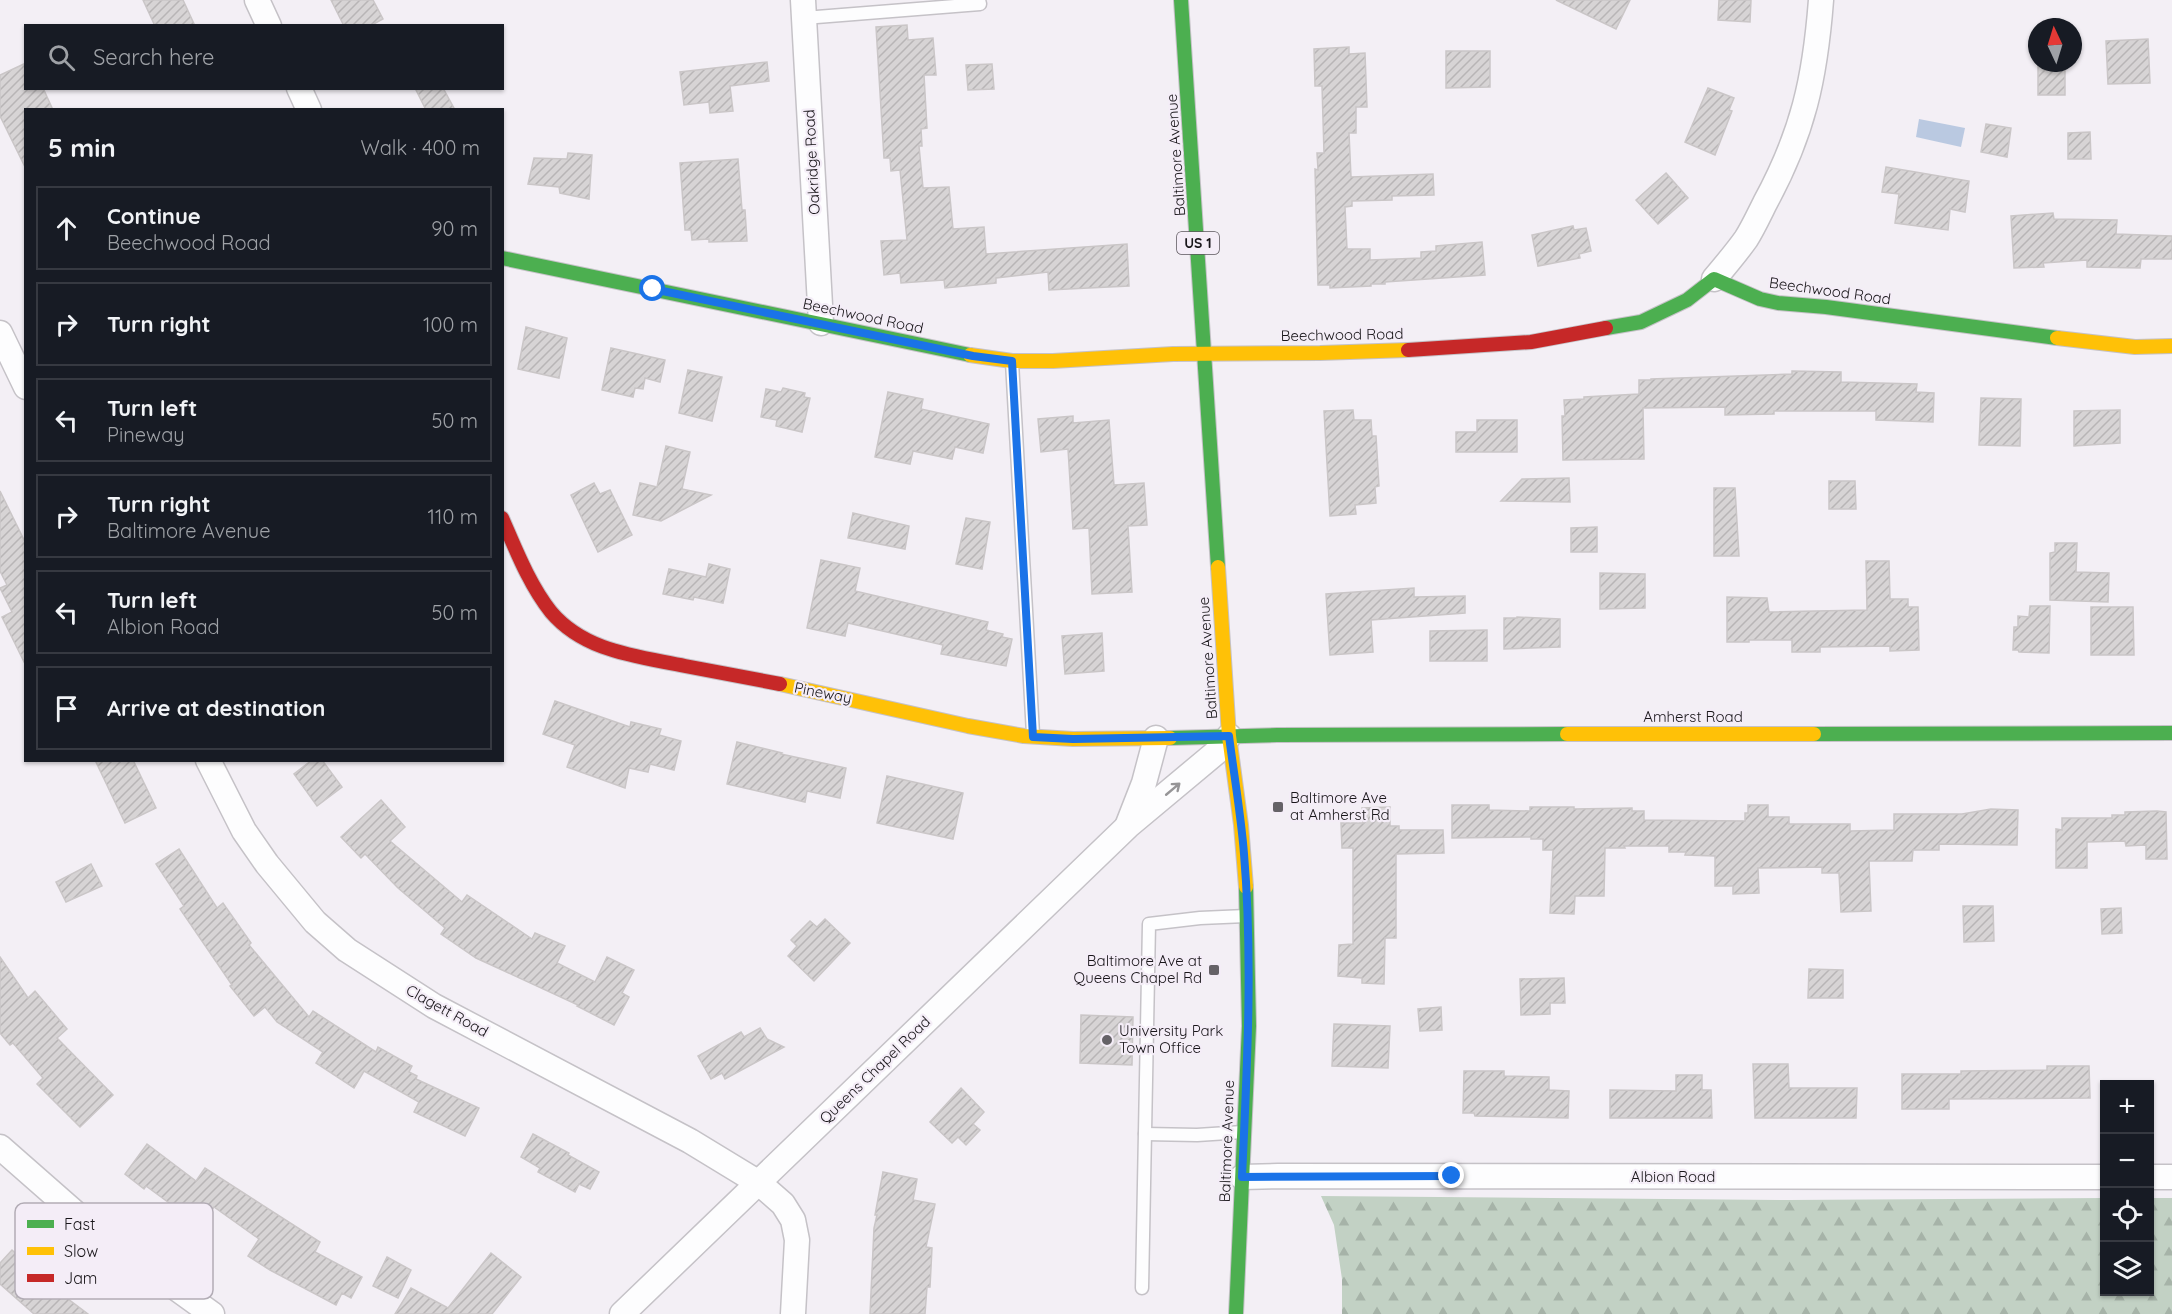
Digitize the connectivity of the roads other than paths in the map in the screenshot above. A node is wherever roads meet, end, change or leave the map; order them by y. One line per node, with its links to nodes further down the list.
1 (257, 0): 6 (street)
2 (979, 0): 5 (lane)
3 (1181, 0): 14 (street, Baltimore Avenue / US 1)
4 (1821, 0): 10 (street)
5 (803, 9): 11 (street, Oakridge Road)
6 (269, 24)
7 (300, 90): 8 (street)
8 (308, 108)
9 (504, 258): 11 (street, Beechwood Road)
10 (1714, 279): 13 (street, Beechwood Road); 14 (street, Beechwood Road)
11 (821, 323): 15 (street, Beechwood Road)
12 (0, 333): 16 (street)
13 (2172, 346)
14 (1205, 354): 15 (street, Beechwood Road); 20 (street, Baltimore Avenue / US 1)
15 (1012, 361): 19 (lane)
16 (24, 383)
17 (504, 522): 19 (street, Pineway)
18 (2172, 733): 20 (street, Amherst Road)
19 (1033, 737): 21 (street, Pineway)
20 (1221, 737): 21 (street, Pineway); 23 (street, Queens Chapel Road, one-way to 20); 24 (street, Baltimore Avenue / US 1)
21 (1156, 738): 23 (street, Queens Chapel Road)
22 (209, 762): 32 (street, Clagett Road)
23 (1128, 826): 32 (street, Queens Chapel Road)
24 (1247, 916): 25 (street, Baltimore Avenue / US 1); 26 (lane)
25 (1244, 1132): 26 (lane); 28 (street, Baltimore Avenue / US 1)
26 (1145, 1134): 34 (lane)
27 (0, 1147): 33 (street)
28 (1242, 1177): 29 (street, Albion Road); 39 (street, Baltimore Avenue / US 1)
29 (2100, 1177)
30 (2154, 1177): 31 (street)
31 (2172, 1177)
32 (759, 1182): 37 (street, Queens Chapel Road); 38 (street, Clagett Road)
33 (64, 1203)
34 (1142, 1288)
35 (191, 1299): 36 (street)
36 (212, 1314)
37 (622, 1314)
38 (793, 1314)
39 (1236, 1314)

